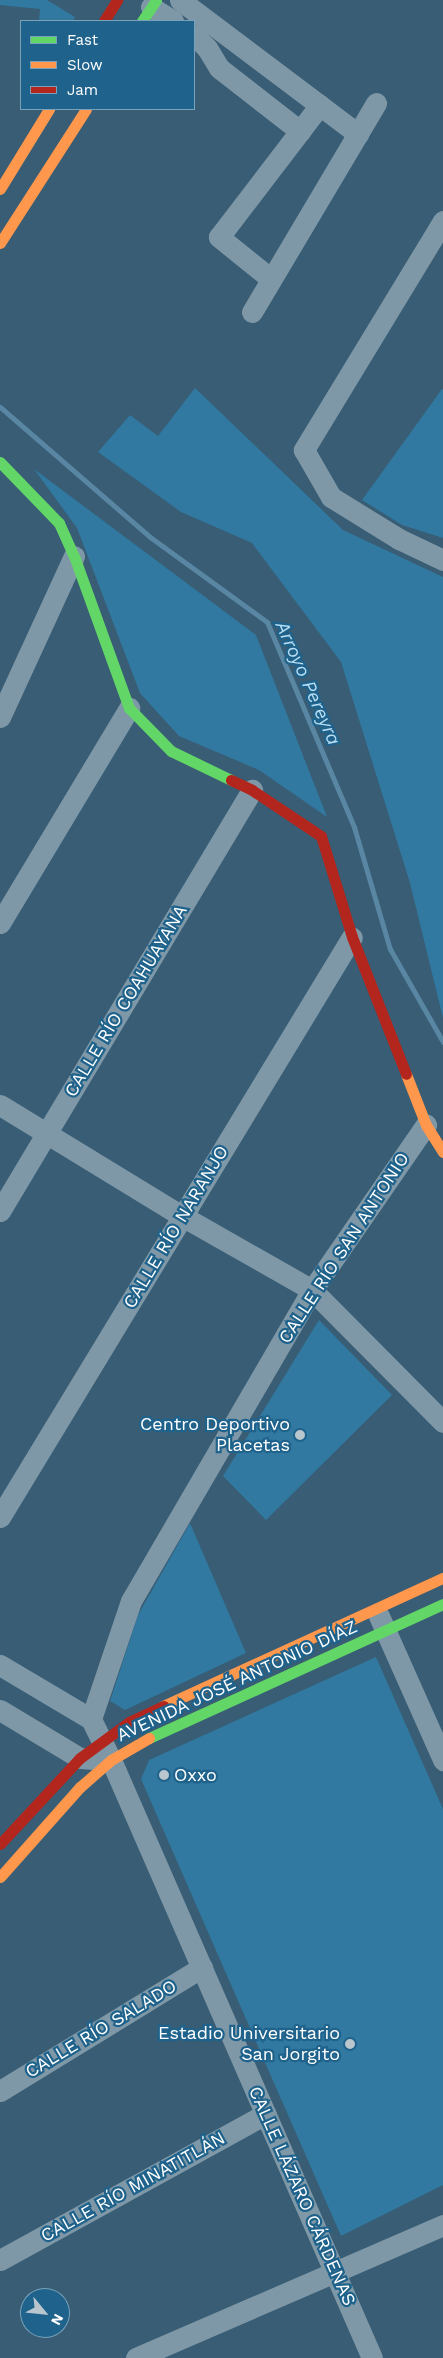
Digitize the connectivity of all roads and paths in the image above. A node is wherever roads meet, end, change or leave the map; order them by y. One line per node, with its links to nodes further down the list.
1 (117, 0): 4 (street)
2 (180, 0): 8 (street)
3 (150, 9): 5 (street)
4 (105, 20)
5 (171, 20)
6 (195, 36): 11 (street)
7 (376, 104): 12 (street)
8 (320, 105): 11 (street); 12 (street)
9 (48, 110): 13 (street)
10 (85, 110): 15 (street)
11 (300, 131): 16 (street)
12 (358, 134): 16 (street)
13 (0, 188)
14 (443, 221): 20 (street)
15 (0, 243)
16 (271, 279): 17 (street)
17 (252, 312)
18 (0, 462): 19 (street)
19 (74, 556): 21 (street); 22 (street)
20 (443, 560)
21 (129, 708): 23 (street); 24 (street)
22 (0, 717)
23 (252, 790): 25 (street); 28 (street, CALLE RÍO COAHUAYANA)
24 (0, 923)
25 (352, 937): 27 (street); 31 (street, CALLE RÍO NARANJO)
26 (0, 1105): 28 (street)
27 (426, 1125): 29 (street); 32 (street, CALLE RÍO SAN ANTONIO)
28 (47, 1133): 30 (street, CALLE RÍO COAHUAYANA); 31 (street)
29 (443, 1152)
30 (0, 1211)
31 (182, 1216): 32 (street); 34 (street, CALLE RÍO NARANJO)
32 (312, 1290): 33 (street); 41 (street, CALLE RÍO SAN ANTONIO)
33 (443, 1422)
34 (0, 1517)
35 (443, 1578): 37 (street, AVENIDA JOSÉ ANTONIO DÍAZ)
36 (443, 1604): 38 (street, AVENIDA JOSÉ ANTONIO DÍAZ)
37 (376, 1609): 38 (street); 43 (street, AVENIDA JOSÉ ANTONIO DÍAZ)
38 (386, 1630): 42 (street); 45 (street, AVENIDA JOSÉ ANTONIO DÍAZ)
39 (0, 1665): 41 (street)
40 (0, 1710): 44 (street)
41 (91, 1719): 43 (street, CALLE LÁZARO CÁRDENAS)
42 (437, 1732): 46 (street)
43 (102, 1740): 44 (street, AVENIDA JOSÉ ANTONIO DÍAZ); 45 (street, CALLE LÁZARO CÁRDENAS)
44 (80, 1758): 45 (street); 47 (street, AVENIDA JOSÉ ANTONIO DÍAZ)
45 (111, 1760): 48 (street, AVENIDA JOSÉ ANTONIO DÍAZ); 49 (street, CALLE LÁZARO CÁRDENAS)
46 (443, 1760)
47 (0, 1844)
48 (0, 1877)
49 (202, 1967): 50 (street, CALLE RÍO SALADO); 51 (street, CALLE LÁZARO CÁRDENAS)
50 (0, 2091)
51 (266, 2114): 53 (street, CALLE RÍO MINATITLÁN); 54 (street, CALLE LÁZARO CÁRDENAS)
52 (443, 2225): 54 (street)
53 (0, 2260)
54 (334, 2271): 55 (street); 56 (street, CALLE LÁZARO CÁRDENAS)
55 (136, 2358)
56 (372, 2358)

